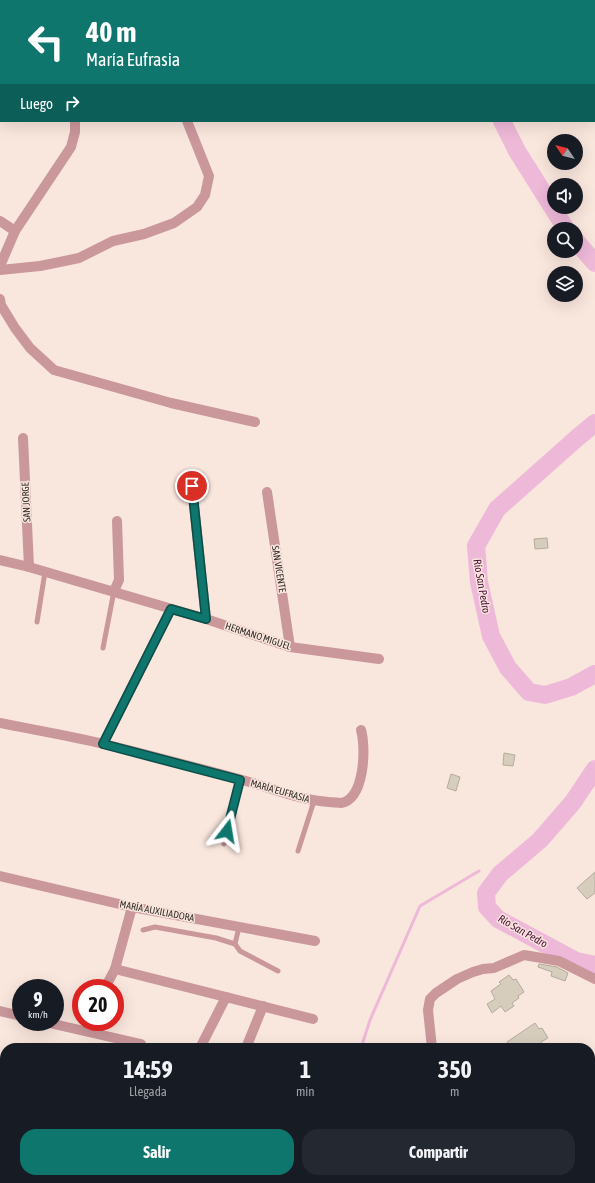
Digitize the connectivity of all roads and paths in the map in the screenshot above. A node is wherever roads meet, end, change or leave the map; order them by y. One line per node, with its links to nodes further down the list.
1 (75, 122): 4 (street)
2 (187, 122): 6 (street)
3 (0, 221): 4 (street)
4 (15, 231): 5 (street)
5 (0, 266)
6 (0, 270)
7 (0, 299): 8 (street)
8 (255, 422)
9 (24, 438): 14 (street, SAN JORGE)
10 (192, 486): 18 (street)
11 (267, 492): 20 (street, SAN VICENTE)
12 (117, 521): 16 (street)
13 (0, 560): 14 (street, HERMANO MIGUEL)
14 (29, 566): 15 (street, HERMANO MIGUEL)
15 (45, 572): 16 (street, HERMANO MIGUEL); 19 (lane)
16 (114, 591): 17 (street, HERMANO MIGUEL); 21 (lane)
17 (171, 609): 18 (street, HERMANO MIGUEL); 25 (street)
18 (206, 619): 20 (street, HERMANO MIGUEL)
19 (37, 622)
20 (290, 647): 22 (street, HERMANO MIGUEL)
21 (103, 648)
22 (380, 659)
23 (0, 723): 25 (street, MARÍA EUFRASIA)
24 (361, 730): 27 (street, MARÍA EUFRASIA)
25 (103, 744): 26 (street, MARÍA EUFRASIA)
26 (240, 780): 27 (street, MARÍA EUFRASIA); 28 (lane)
27 (314, 801): 29 (lane)
28 (224, 844)
29 (298, 851)
30 (0, 876): 31 (street, MARÍA AUXILIADORA)
31 (132, 907): 32 (street, MARÍA AUXILIADORA); 36 (street)
32 (239, 927): 34 (street, MARÍA AUXILIADORA); 35 (lane)
33 (144, 930): 35 (lane)
34 (315, 941)
35 (235, 944): 37 (lane)
36 (115, 969): 38 (street); 40 (street)
37 (278, 971)
38 (110, 979)
39 (595, 979): 49 (street)
40 (226, 997): 41 (street); 47 (street)
41 (263, 1006): 44 (street); 48 (street)
42 (0, 1011): 43 (street)
43 (12, 1014)
44 (313, 1019)
45 (97, 1031): 46 (street)
46 (138, 1043)
47 (203, 1043)
48 (248, 1043)
49 (431, 1043)

